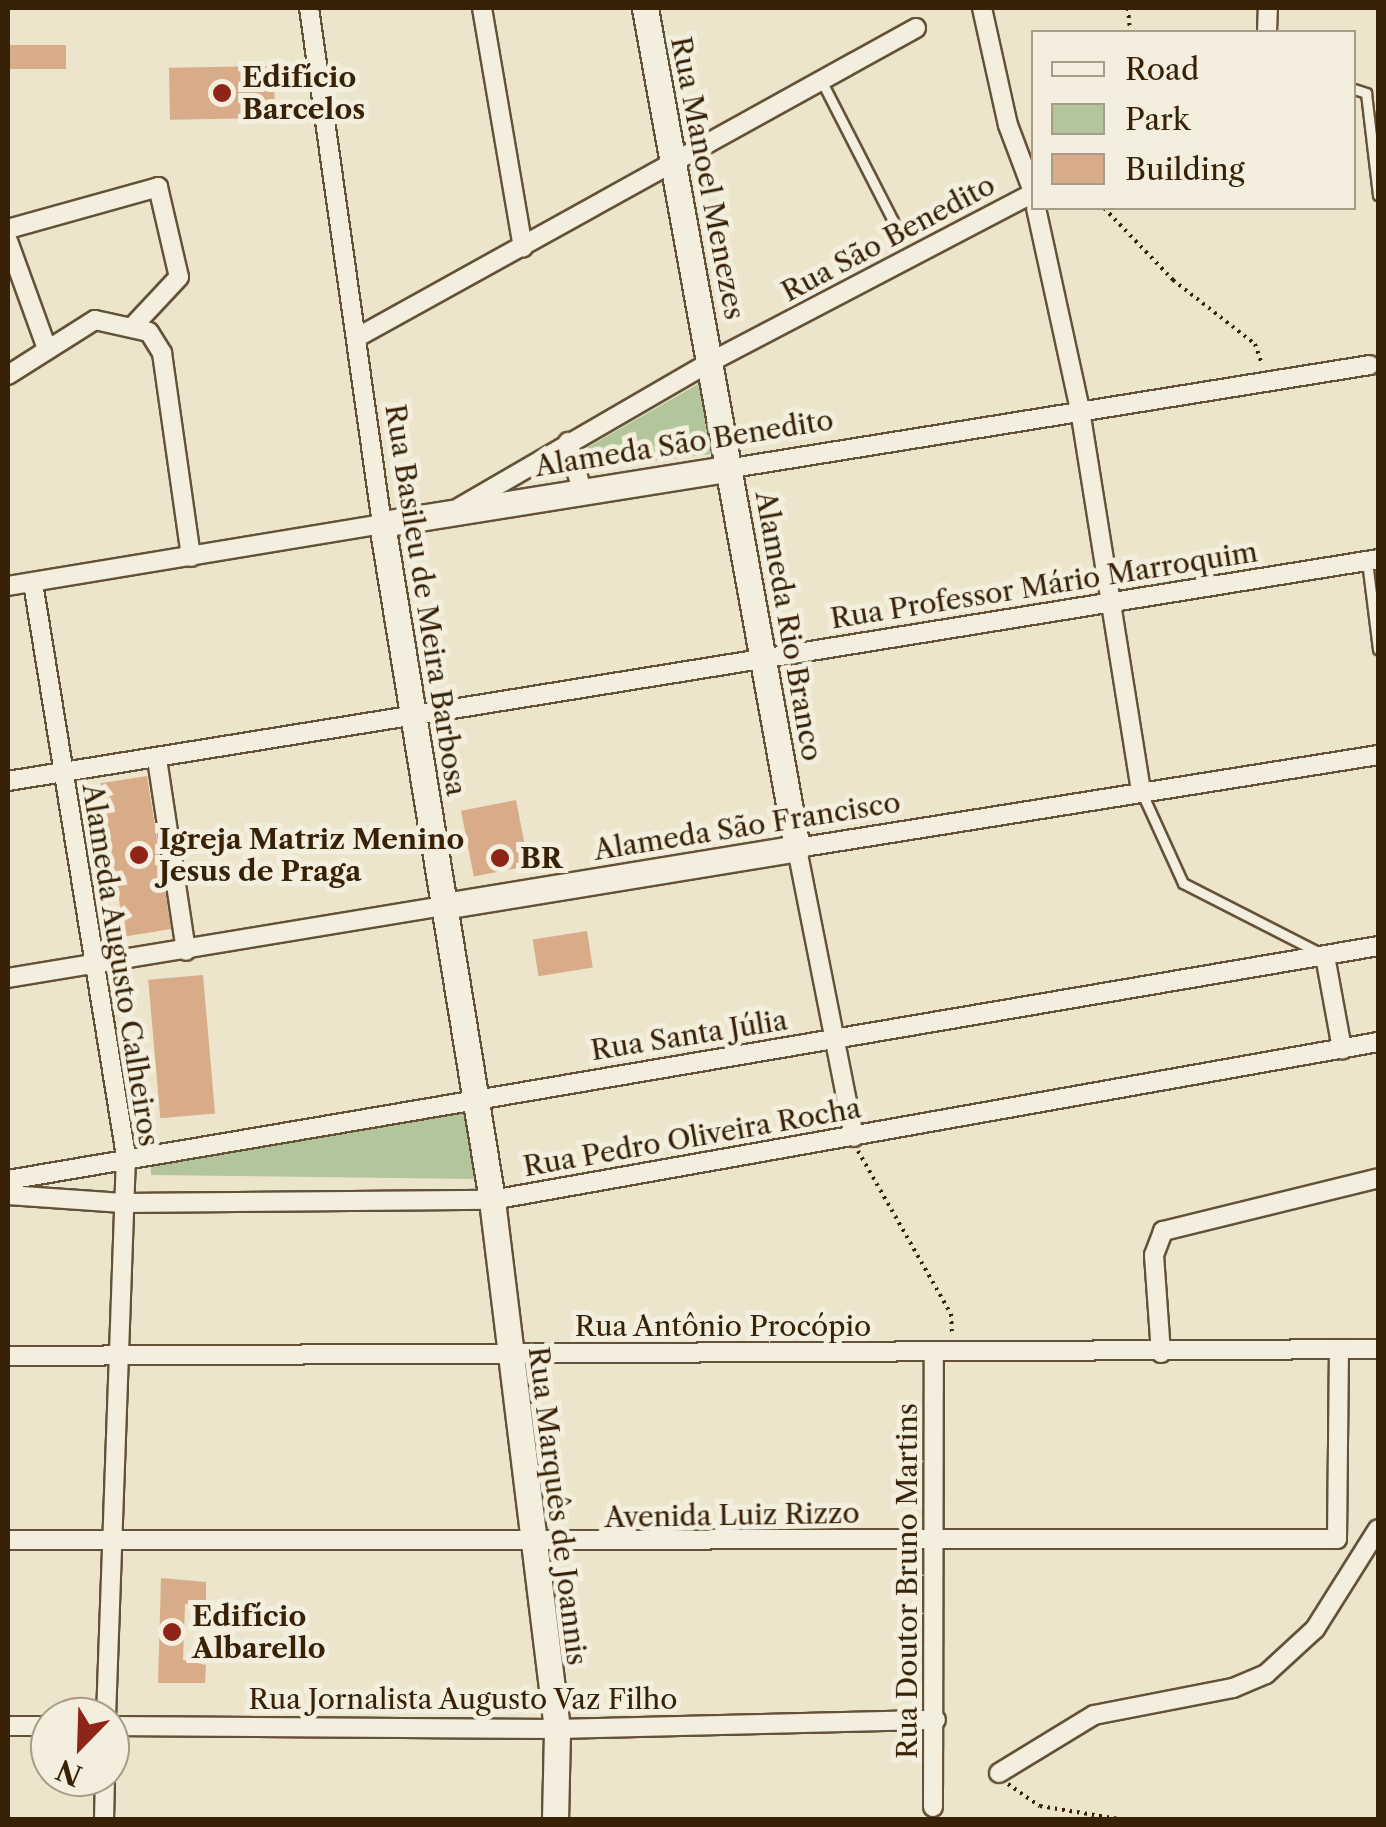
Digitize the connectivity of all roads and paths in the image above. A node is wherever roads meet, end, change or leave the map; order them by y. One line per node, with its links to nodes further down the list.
1 (309, 8): 19 (street, Rua Basileu de Meira Barbosa)
2 (482, 8): 17 (street)
3 (644, 8): 8 (street, Rua Manoel Menezes)
4 (982, 8): 9 (street)
5 (916, 28): 6 (street)
6 (822, 82): 8 (street); 14 (lane)
7 (1356, 90): 11 (lane)
8 (676, 167): 17 (street); 21 (street, Rua Manoel Menezes)
9 (1031, 188)
10 (1031, 194): 21 (street, Rua São Benedito)
11 (1378, 194)
12 (1036, 210): 25 (street)
13 (1106, 210): 24 (path)
14 (893, 222)
15 (8, 228): 18 (street)
16 (8, 241): 20 (street)
17 (523, 248): 19 (street)
18 (135, 324): 20 (street); 31 (street)
19 (356, 338): 30 (street, Rua Basileu de Meira Barbosa)
20 (46, 349): 23 (street)
21 (714, 360): 26 (street, Rua São Benedito); 27 (street, Alameda Rio Branco)
22 (1370, 365): 24 (street, Alameda São Benedito)
23 (8, 375)
24 (1266, 378): 25 (street, Alameda São Benedito)
25 (1080, 410): 27 (street, Alameda São Benedito); 35 (street)
26 (568, 442): 28 (street); 29 (street, Rua São Benedito)
27 (732, 468): 28 (street, Alameda São Benedito); 37 (street, Alameda Rio Branco)
28 (581, 487): 29 (street, Alameda São Benedito)
29 (455, 510): 30 (street, Alameda São Benedito)
30 (382, 524): 31 (street, Alameda São Benedito); 38 (street, Rua Basileu de Meira Barbosa)
31 (190, 557): 33 (street, Alameda São Benedito)
32 (1373, 560): 35 (street, Rua Professor Mário Marroquim); 36 (lane)
33 (33, 583): 34 (street, Alameda São Benedito); 41 (street, Alameda Augusto Calheiros)
34 (8, 586)
35 (1110, 600): 37 (street, Rua Professor Mário Marroquim); 43 (street)
36 (1378, 649)
37 (764, 658): 38 (street, Rua Professor Mário Marroquim); 44 (street, Alameda Rio Branco)
38 (412, 714): 40 (street, Rua Professor Mário Marroquim); 45 (street, Rua Basileu de Meira Barbosa)
39 (1378, 755): 43 (street, Alameda São Francisco)
40 (157, 758): 41 (street, Rua Professor Mário Marroquim); 47 (street)
41 (63, 773): 42 (street, Rua Professor Mário Marroquim); 49 (street, Alameda Augusto Calheiros)
42 (8, 782)
43 (1140, 792): 44 (street, Alameda São Francisco); 48 (lane)
44 (797, 848): 45 (street, Alameda São Francisco); 51 (street, Alameda Rio Branco)
45 (444, 906): 47 (street, Alameda São Francisco); 54 (street, Rua Basileu de Meira Barbosa)
46 (1378, 946): 48 (street, Rua Santa Júlia)
47 (186, 951): 49 (street, Alameda São Francisco)
48 (1325, 956): 51 (street, Rua Santa Júlia); 53 (street)
49 (98, 964): 50 (street, Alameda São Francisco); 56 (street, Alameda Augusto Calheiros)
50 (8, 978)
51 (832, 1042): 54 (street, Rua Santa Júlia); 55 (street, Alameda Rio Branco)
52 (1378, 1042): 53 (street, Rua Pedro Oliveira Rocha)
53 (1342, 1048): 55 (street, Rua Pedro Oliveira Rocha)
54 (476, 1096): 56 (street, Rua Santa Júlia); 60 (street, Rua Basileu de Meira Barbosa)
55 (854, 1137): 60 (street, Rua Pedro Oliveira Rocha); 66 (path)
56 (126, 1156): 58 (street, Rua Santa Júlia); 61 (street, Alameda Augusto Calheiros)
57 (1378, 1178): 64 (street)
58 (8, 1180)
59 (8, 1195): 61 (street, Rua Pedro Oliveira Rocha)
60 (492, 1200): 61 (street, Rua Pedro Oliveira Rocha); 65 (street, Rua Marquês de Joannis)
61 (123, 1203): 68 (street, Alameda Augusto Calheiros)
62 (1378, 1349): 63 (street, Rua Antônio Procópio)
63 (1339, 1350): 64 (street, Rua Antônio Procópio); 71 (street, Avenida Luiz Rizzo)
64 (1160, 1352): 66 (street, Rua Antônio Procópio)
65 (508, 1353): 66 (street, Rua Antônio Procópio); 68 (street, Rua Antônio Procópio); 73 (street, Rua Marquês de Joannis)
66 (943, 1355): 71 (street, Rua Doutor Bruno Martins)
67 (8, 1356): 68 (street, Rua Antônio Procópio)
68 (114, 1357): 70 (street, Alameda Augusto Calheiros)
69 (1378, 1529): 78 (street)
70 (110, 1539): 72 (street, Avenida Luiz Rizzo); 73 (street, Avenida Luiz Rizzo); 74 (street, Alameda Augusto Calheiros)
71 (936, 1539): 73 (street, Avenida Luiz Rizzo); 75 (street, Rua Doutor Bruno Martins)
72 (8, 1540)
73 (531, 1545): 77 (street, Rua Marquês de Joannis)
74 (106, 1697)
75 (936, 1720): 77 (street, Rua Jornalista Augusto Vaz Filho); 79 (street, Rua Doutor Bruno Martins)
76 (130, 1726): 77 (street, Rua Jornalista Augusto Vaz Filho)
77 (557, 1729): 80 (street, Rua Marquês de Joannis)
78 (999, 1772): 81 (path)
79 (933, 1807)
80 (555, 1820)
81 (1125, 1820)

